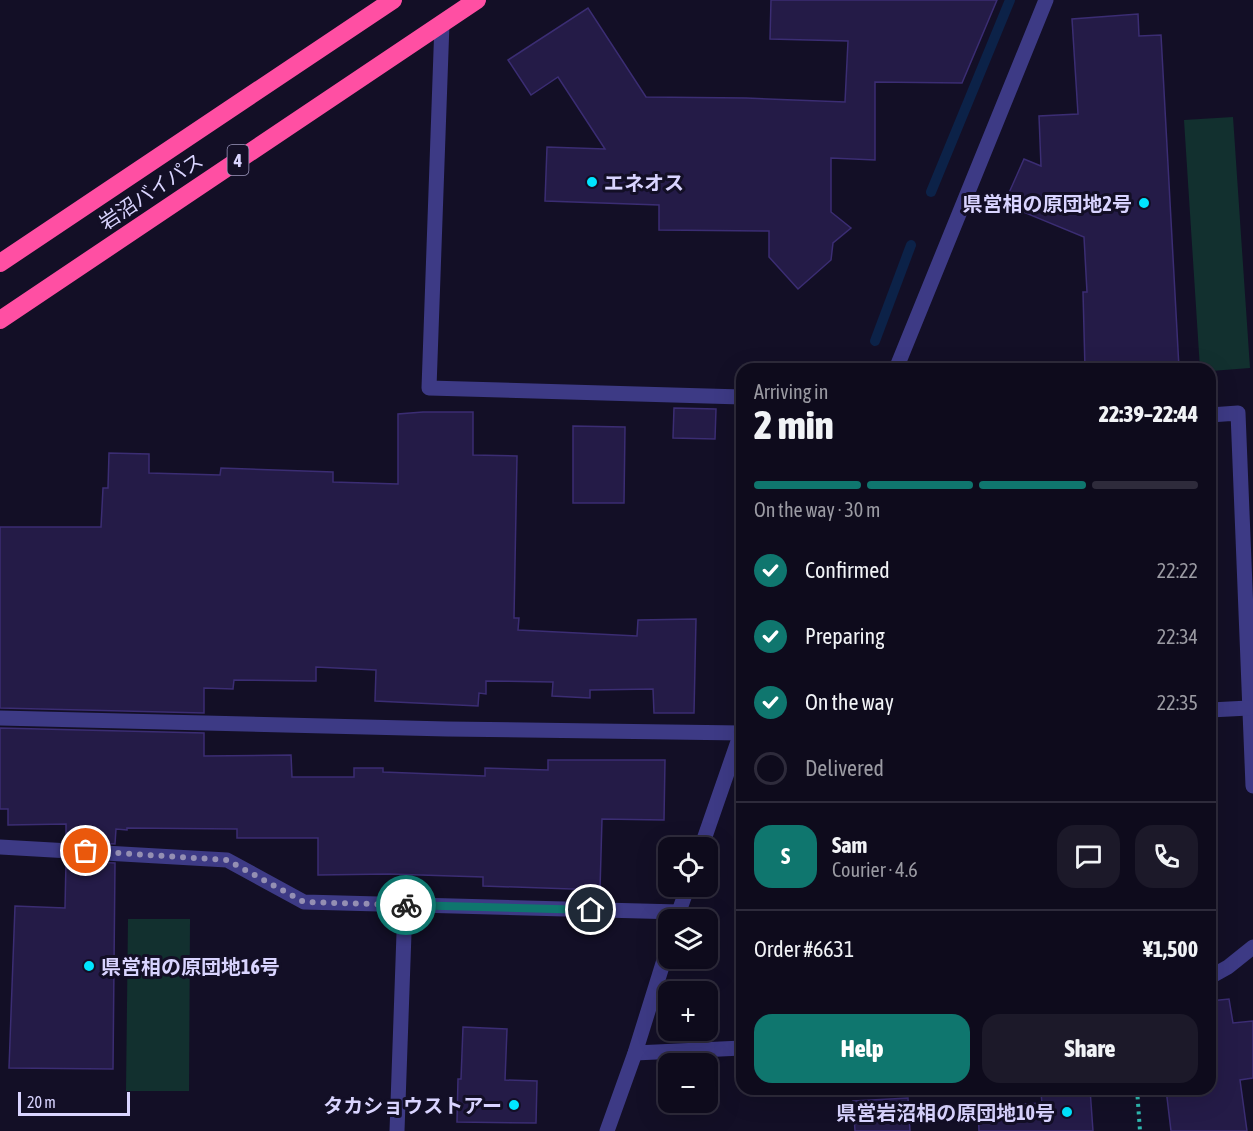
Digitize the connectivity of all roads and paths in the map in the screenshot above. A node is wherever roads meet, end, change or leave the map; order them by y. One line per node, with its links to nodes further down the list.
1 (393, 0): 5 (highway, 岩沼バイパス / 4)
2 (477, 0): 4 (highway, 岩沼バイパス / 4)
3 (1046, 0): 7 (street)
4 (442, 23): 6 (highway, 岩沼バイパス / 4); 8 (street)
5 (0, 263)
6 (0, 320)
7 (898, 363)
8 (736, 397)
9 (1216, 415): 10 (street)
10 (1249, 708): 11 (street); 15 (street)
11 (1216, 710)
12 (0, 718): 13 (street)
13 (736, 732)
14 (736, 749): 16 (street)
15 (1253, 786)
16 (705, 837)
17 (0, 847): 18 (street)
18 (405, 905): 19 (street); 26 (street)
19 (658, 915)
20 (1253, 946): 22 (street)
21 (661, 969): 24 (street)
22 (1216, 974)
23 (736, 1048): 24 (street)
24 (635, 1053): 27 (street)
25 (1137, 1095): 28 (path)
26 (397, 1131)
27 (607, 1131)
28 (1140, 1131)

